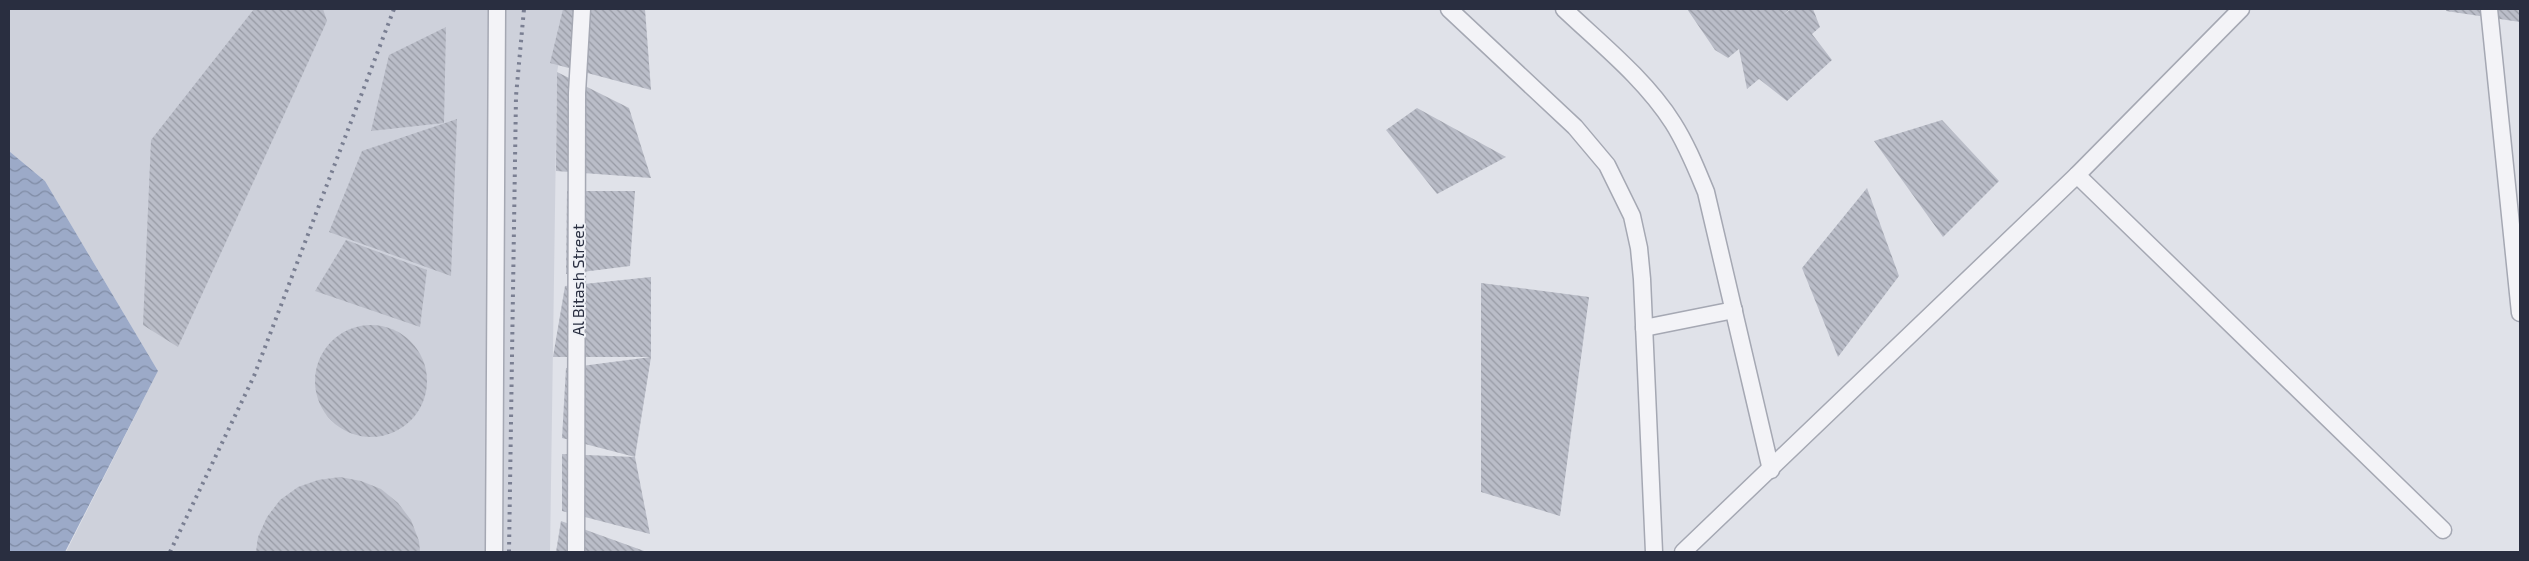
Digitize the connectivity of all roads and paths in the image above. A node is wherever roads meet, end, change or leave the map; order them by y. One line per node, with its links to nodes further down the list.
1 (497, 9): 13 (lane)
2 (582, 9): 14 (lane, Al Bitash Street)
3 (1449, 9): 10 (lane)
4 (1564, 9): 8 (lane)
5 (2241, 9): 7 (lane)
6 (2489, 9): 9 (lane)
7 (2077, 175): 11 (lane); 12 (lane)
8 (1734, 310): 10 (lane); 11 (lane)
9 (2520, 314)
10 (1644, 328): 15 (lane)
11 (1771, 470): 16 (lane)
12 (2444, 530)
13 (494, 552)
14 (576, 552)
15 (1654, 552)
16 (1683, 552)

